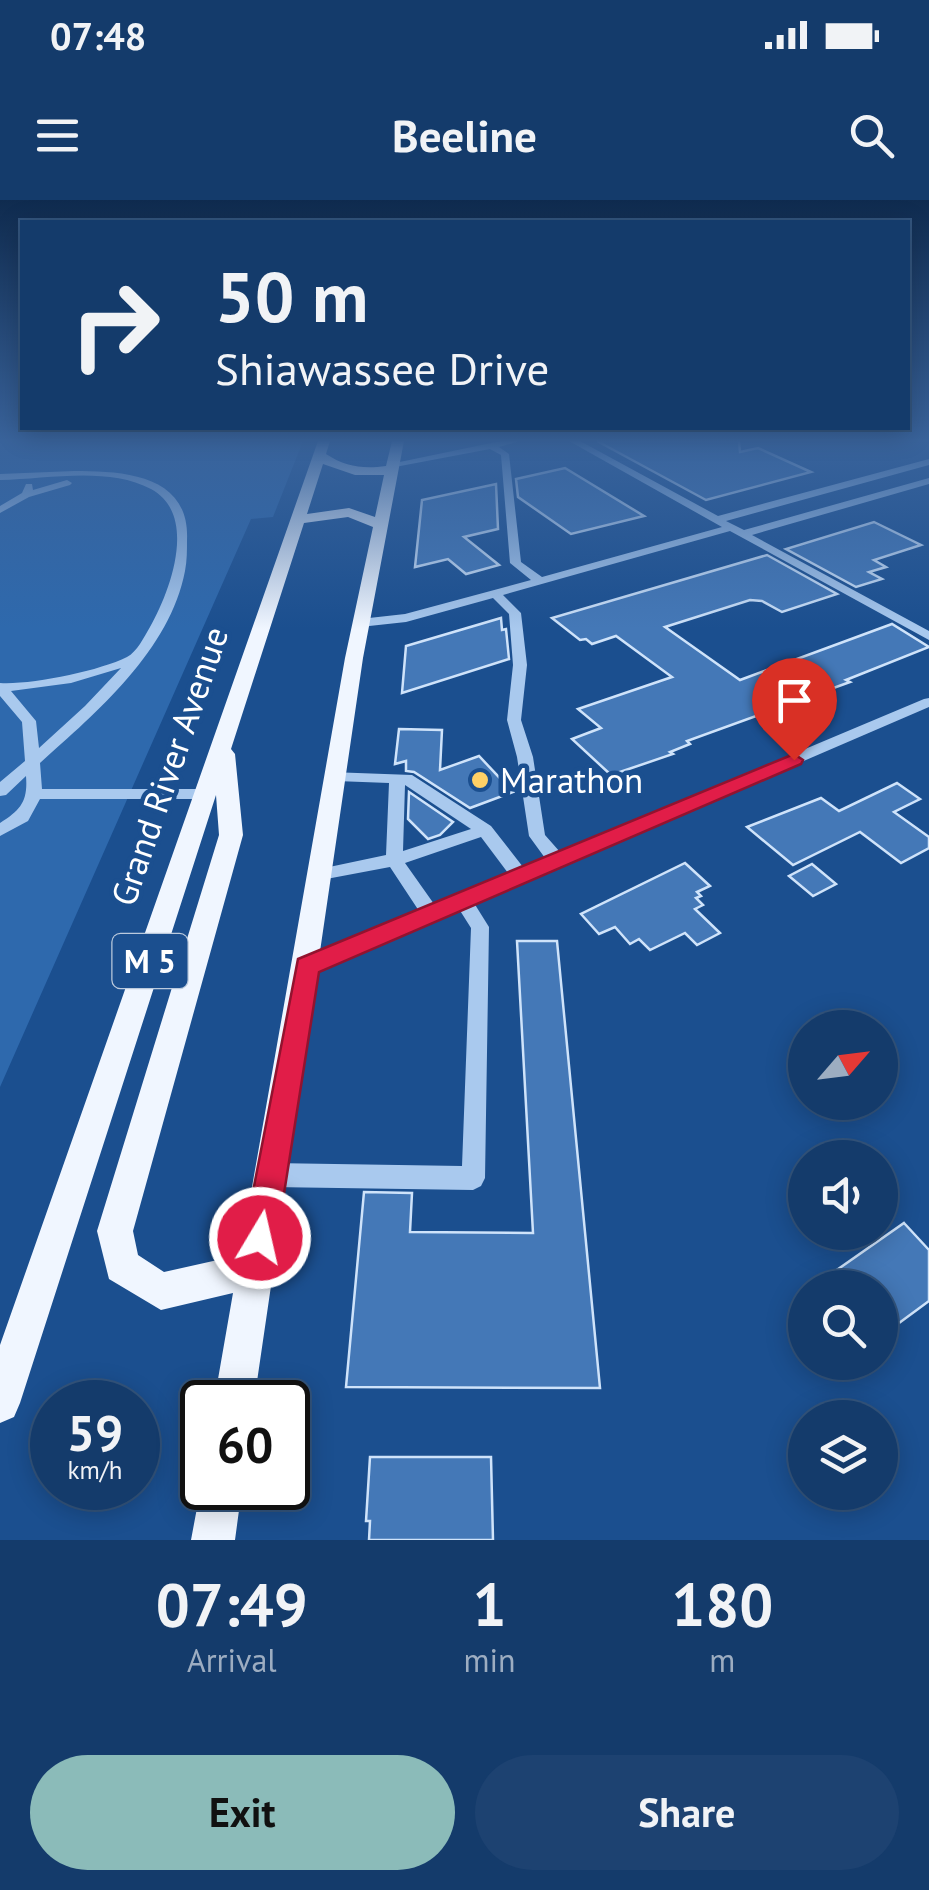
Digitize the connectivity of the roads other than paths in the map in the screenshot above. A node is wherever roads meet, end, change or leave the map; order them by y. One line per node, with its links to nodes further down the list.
1 (174, 504): 16 (street)
2 (305, 504): 8 (main road, Grand River Avenue / M 5)
3 (385, 504): 10 (main road)
4 (509, 504): 12 (street)
5 (687, 504): 9 (street)
6 (777, 504): 9 (street)
7 (842, 504): 11 (street)
8 (300, 519): 10 (main road); 19 (main road, Grand River Avenue / M 5)
9 (717, 520): 11 (street)
10 (380, 524): 14 (main road)
11 (736, 531): 12 (street); 15 (street)
12 (539, 580): 13 (street)
13 (495, 593): 14 (street); 29 (street)
14 (360, 623): 21 (main road)
15 (929, 636)
16 (134, 659): 17 (street); 20 (street)
17 (2, 688): 20 (street)
18 (929, 702): 29 (street)
19 (223, 744): 25 (main road, Grand River Avenue / M 5); 36 (main road)
20 (32, 762): 23 (street); 24 (street)
21 (336, 776): 22 (street); 30 (main road)
22 (397, 778): 27 (street); 28 (street)
23 (0, 790)
24 (35, 794): 25 (street); 26 (street)
25 (207, 794): 38 (main road, Grand River Avenue / M 5)
26 (0, 830)
27 (484, 830): 28 (street); 31 (street)
28 (394, 860): 30 (street); 33 (street)
29 (556, 860): 31 (street)
30 (321, 874): 34 (main road)
31 (520, 876): 32 (street)
32 (462, 900): 33 (street); 35 (street)
33 (430, 914): 34 (street)
34 (307, 966): 35 (main road)
35 (271, 1175): 36 (main road)
36 (255, 1270): 37 (main road)
37 (238, 1380)
38 (0, 1403)
39 (218, 1510): 40 (main road)
40 (213, 1540)

